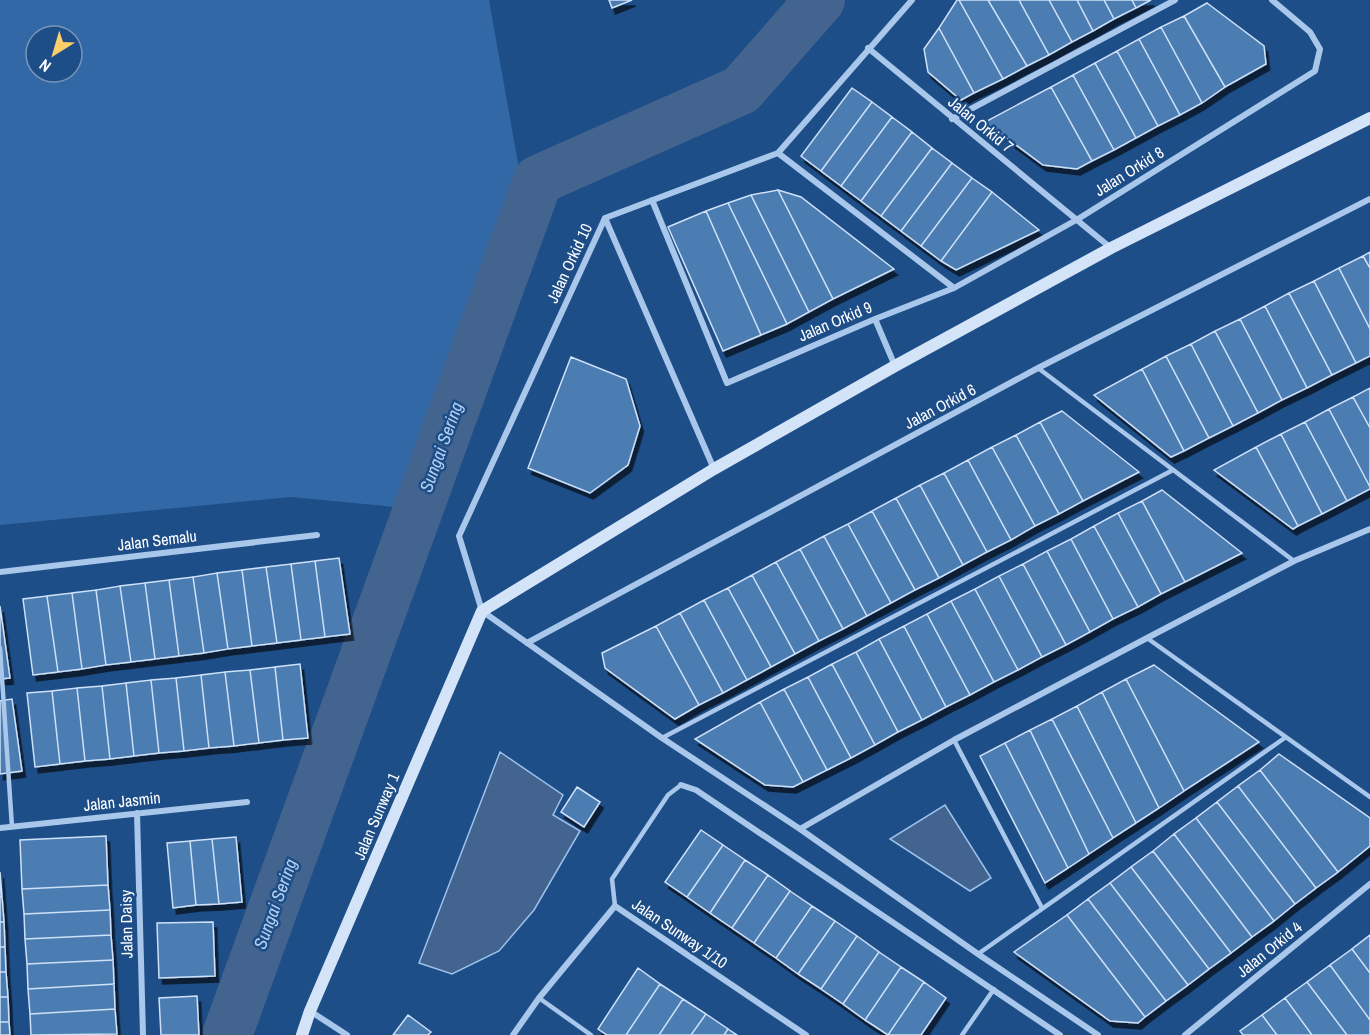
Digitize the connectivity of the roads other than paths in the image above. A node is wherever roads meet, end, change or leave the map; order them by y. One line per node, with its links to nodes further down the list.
1 (912, 0): 4 (street, Jalan Orkid 10)
2 (1175, 0): 5 (street)
3 (1272, 0): 11 (street, Jalan Orkid 8)
4 (868, 48): 5 (street, Jalan Orkid 7); 7 (street, Jalan Orkid 10)
5 (952, 118): 11 (street, Jalan Orkid 7)
6 (1370, 118): 12 (street)
7 (778, 153): 9 (street, Jalan Orkid 10); 13 (street)
8 (1370, 199): 16 (street, Jalan Orkid 6)
9 (652, 200): 10 (street, Jalan Orkid 10); 14 (street, Jalan Orkid 9)
10 (605, 218): 17 (street); 23 (street, Jalan Orkid 10)
11 (1078, 219): 12 (street, Jalan Orkid 7); 13 (street, Jalan Orkid 8)
12 (1111, 248): 15 (street)
13 (954, 288): 14 (street, Jalan Orkid 9)
14 (875, 319): 15 (street)
15 (895, 366): 17 (street)
16 (1038, 368): 18 (lane); 25 (street, Jalan Orkid 6)
17 (714, 469): 23 (street)
18 (1173, 470): 21 (lane); 28 (lane)
19 (1370, 529): 21 (street)
20 (317, 535): 22 (street, Jalan Semalu)
21 (1294, 561): 24 (street)
22 (0, 572)
23 (482, 611): 25 (street); 43 (street, Jalan Sunway 1)
24 (1147, 638): 27 (lane); 29 (street)
25 (527, 643): 28 (street)
26 (0, 648): 34 (lane)
27 (1286, 737): 31 (lane); 39 (lane)
28 (662, 738): 36 (street)
29 (954, 740): 36 (street); 39 (lane)
30 (681, 785): 38 (lane); 41 (street)
31 (1370, 797)
32 (247, 802): 33 (street, Jalan Jasmin)
33 (137, 813): 34 (street, Jalan Jasmin); 44 (street, Jalan Daisy)
34 (12, 827): 35 (street, Jalan Jasmin)
35 (0, 828)
36 (800, 829): 40 (street)
37 (1370, 884): 53 (street, Jalan Orkid 4)
38 (615, 906): 42 (street, Jalan Sunway 1/10); 49 (street, Jalan Sunway 1/10)
39 (1042, 908): 40 (lane)
40 (978, 954): 52 (street)
41 (994, 989): 50 (lane); 51 (street)
42 (539, 998): 47 (street, Jalan Sunway 1/10); 48 (lane)
43 (310, 1011): 45 (street, Jalan Sunway 1); 46 (street)
44 (143, 1035)
45 (302, 1035)
46 (347, 1035)
47 (513, 1035)
48 (591, 1035)
49 (806, 1035)
50 (962, 1035)
51 (1060, 1035)
52 (1098, 1035)
53 (1185, 1035)

